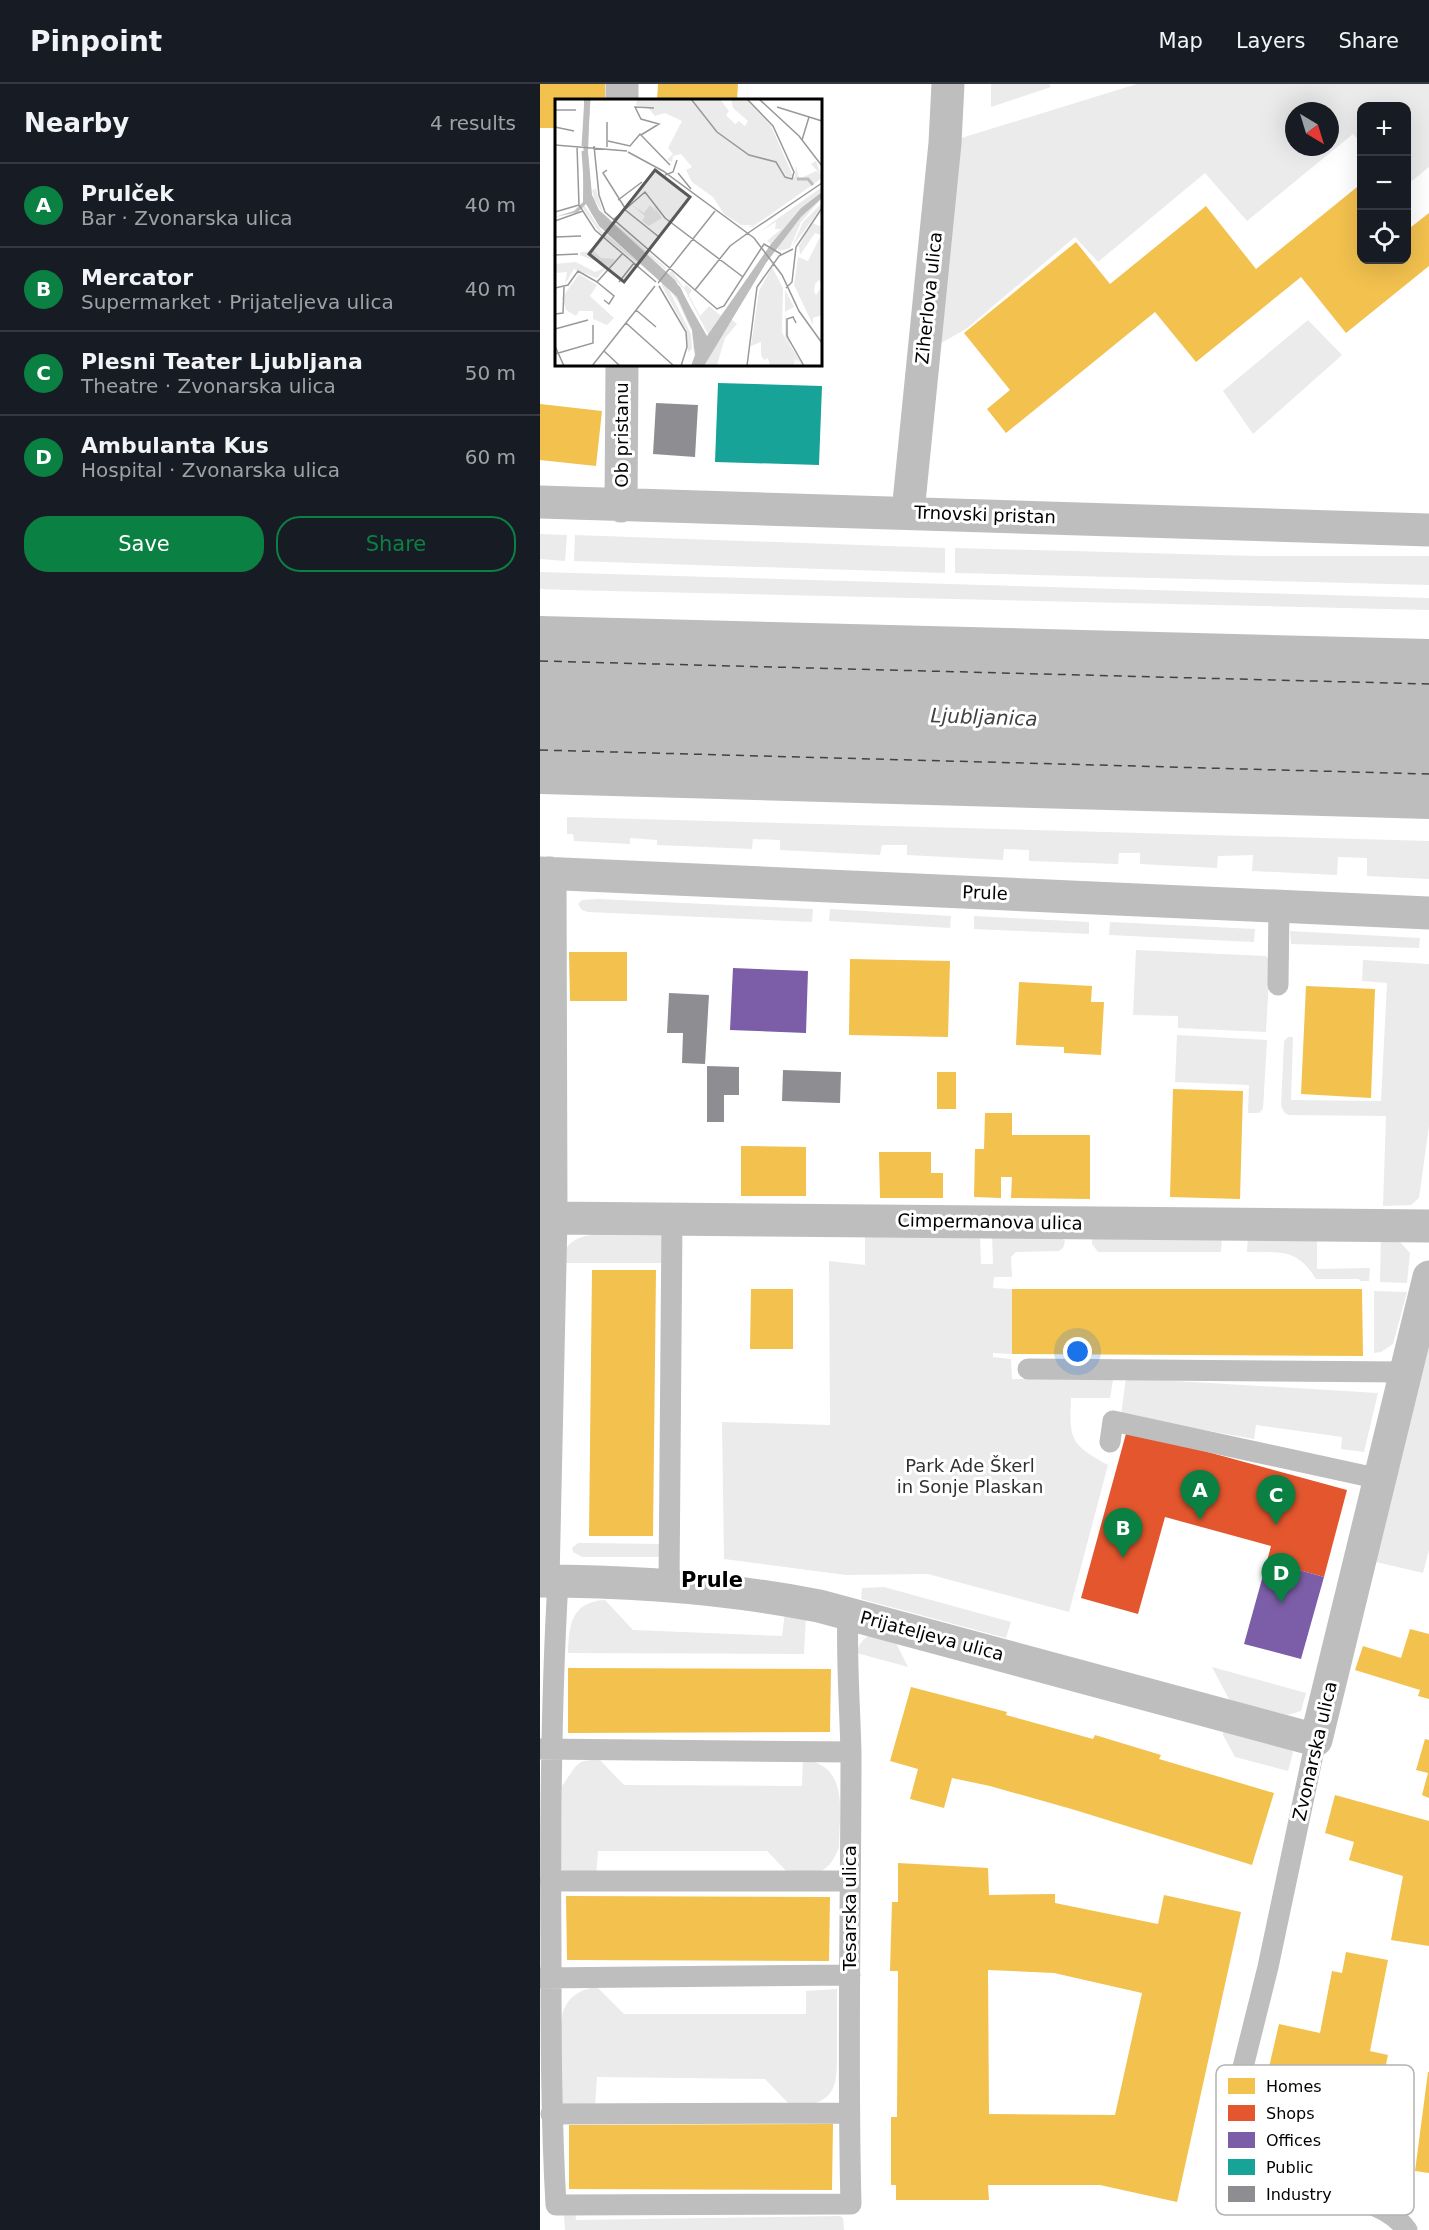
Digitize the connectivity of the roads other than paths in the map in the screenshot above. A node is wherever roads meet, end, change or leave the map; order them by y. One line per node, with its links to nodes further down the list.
1 (948, 84): 5 (street, Ziherlova ulica)
2 (622, 366): 4 (street, Ob pristanu)
3 (540, 502): 4 (street, Trnovski pristan)
4 (621, 506): 5 (street, Trnovski pristan)
5 (908, 512): 6 (street, Trnovski pristan)
6 (1429, 530)
7 (545, 873): 8 (street, Prule); 11 (street)
8 (1279, 906): 9 (street, Prule); 10 (lane)
9 (1429, 913)
10 (1278, 986)
11 (550, 1218): 12 (street, Cimpermanova ulica); 19 (street)
12 (672, 1219): 13 (street, Cimpermanova ulica); 20 (lane)
13 (1429, 1226)
14 (1429, 1277): 16 (street, Zvonarska ulica)
15 (1028, 1369): 16 (lane)
16 (1406, 1372): 18 (street, Zvonarska ulica)
17 (1110, 1442): 18 (lane)
18 (1380, 1479): 22 (street, Zvonarska ulica)
19 (547, 1581): 20 (street, Prijateljeva ulica); 23 (lane)
20 (669, 1586): 21 (street, Prijateljeva ulica)
21 (848, 1613): 22 (street, Prijateljeva ulica); 24 (lane, Tesarska ulica)
22 (1316, 1740): 29 (lane, Zvonarska ulica)
23 (546, 1749): 24 (lane); 25 (lane)
24 (851, 1752): 26 (lane, Tesarska ulica)
25 (547, 1871): 26 (lane); 28 (lane)
26 (849, 1881): 27 (lane, Tesarska ulica)
27 (850, 1975): 28 (lane); 31 (lane, Tesarska ulica)
28 (545, 1978): 30 (lane)
29 (1244, 2065)
30 (545, 2092): 32 (lane)
31 (849, 2113): 32 (lane); 32 (lane, Tesarska ulica)
32 (551, 2114)
33 (1390, 2215): 34 (lane, Zvonarska ulica)
34 (1407, 2230)

